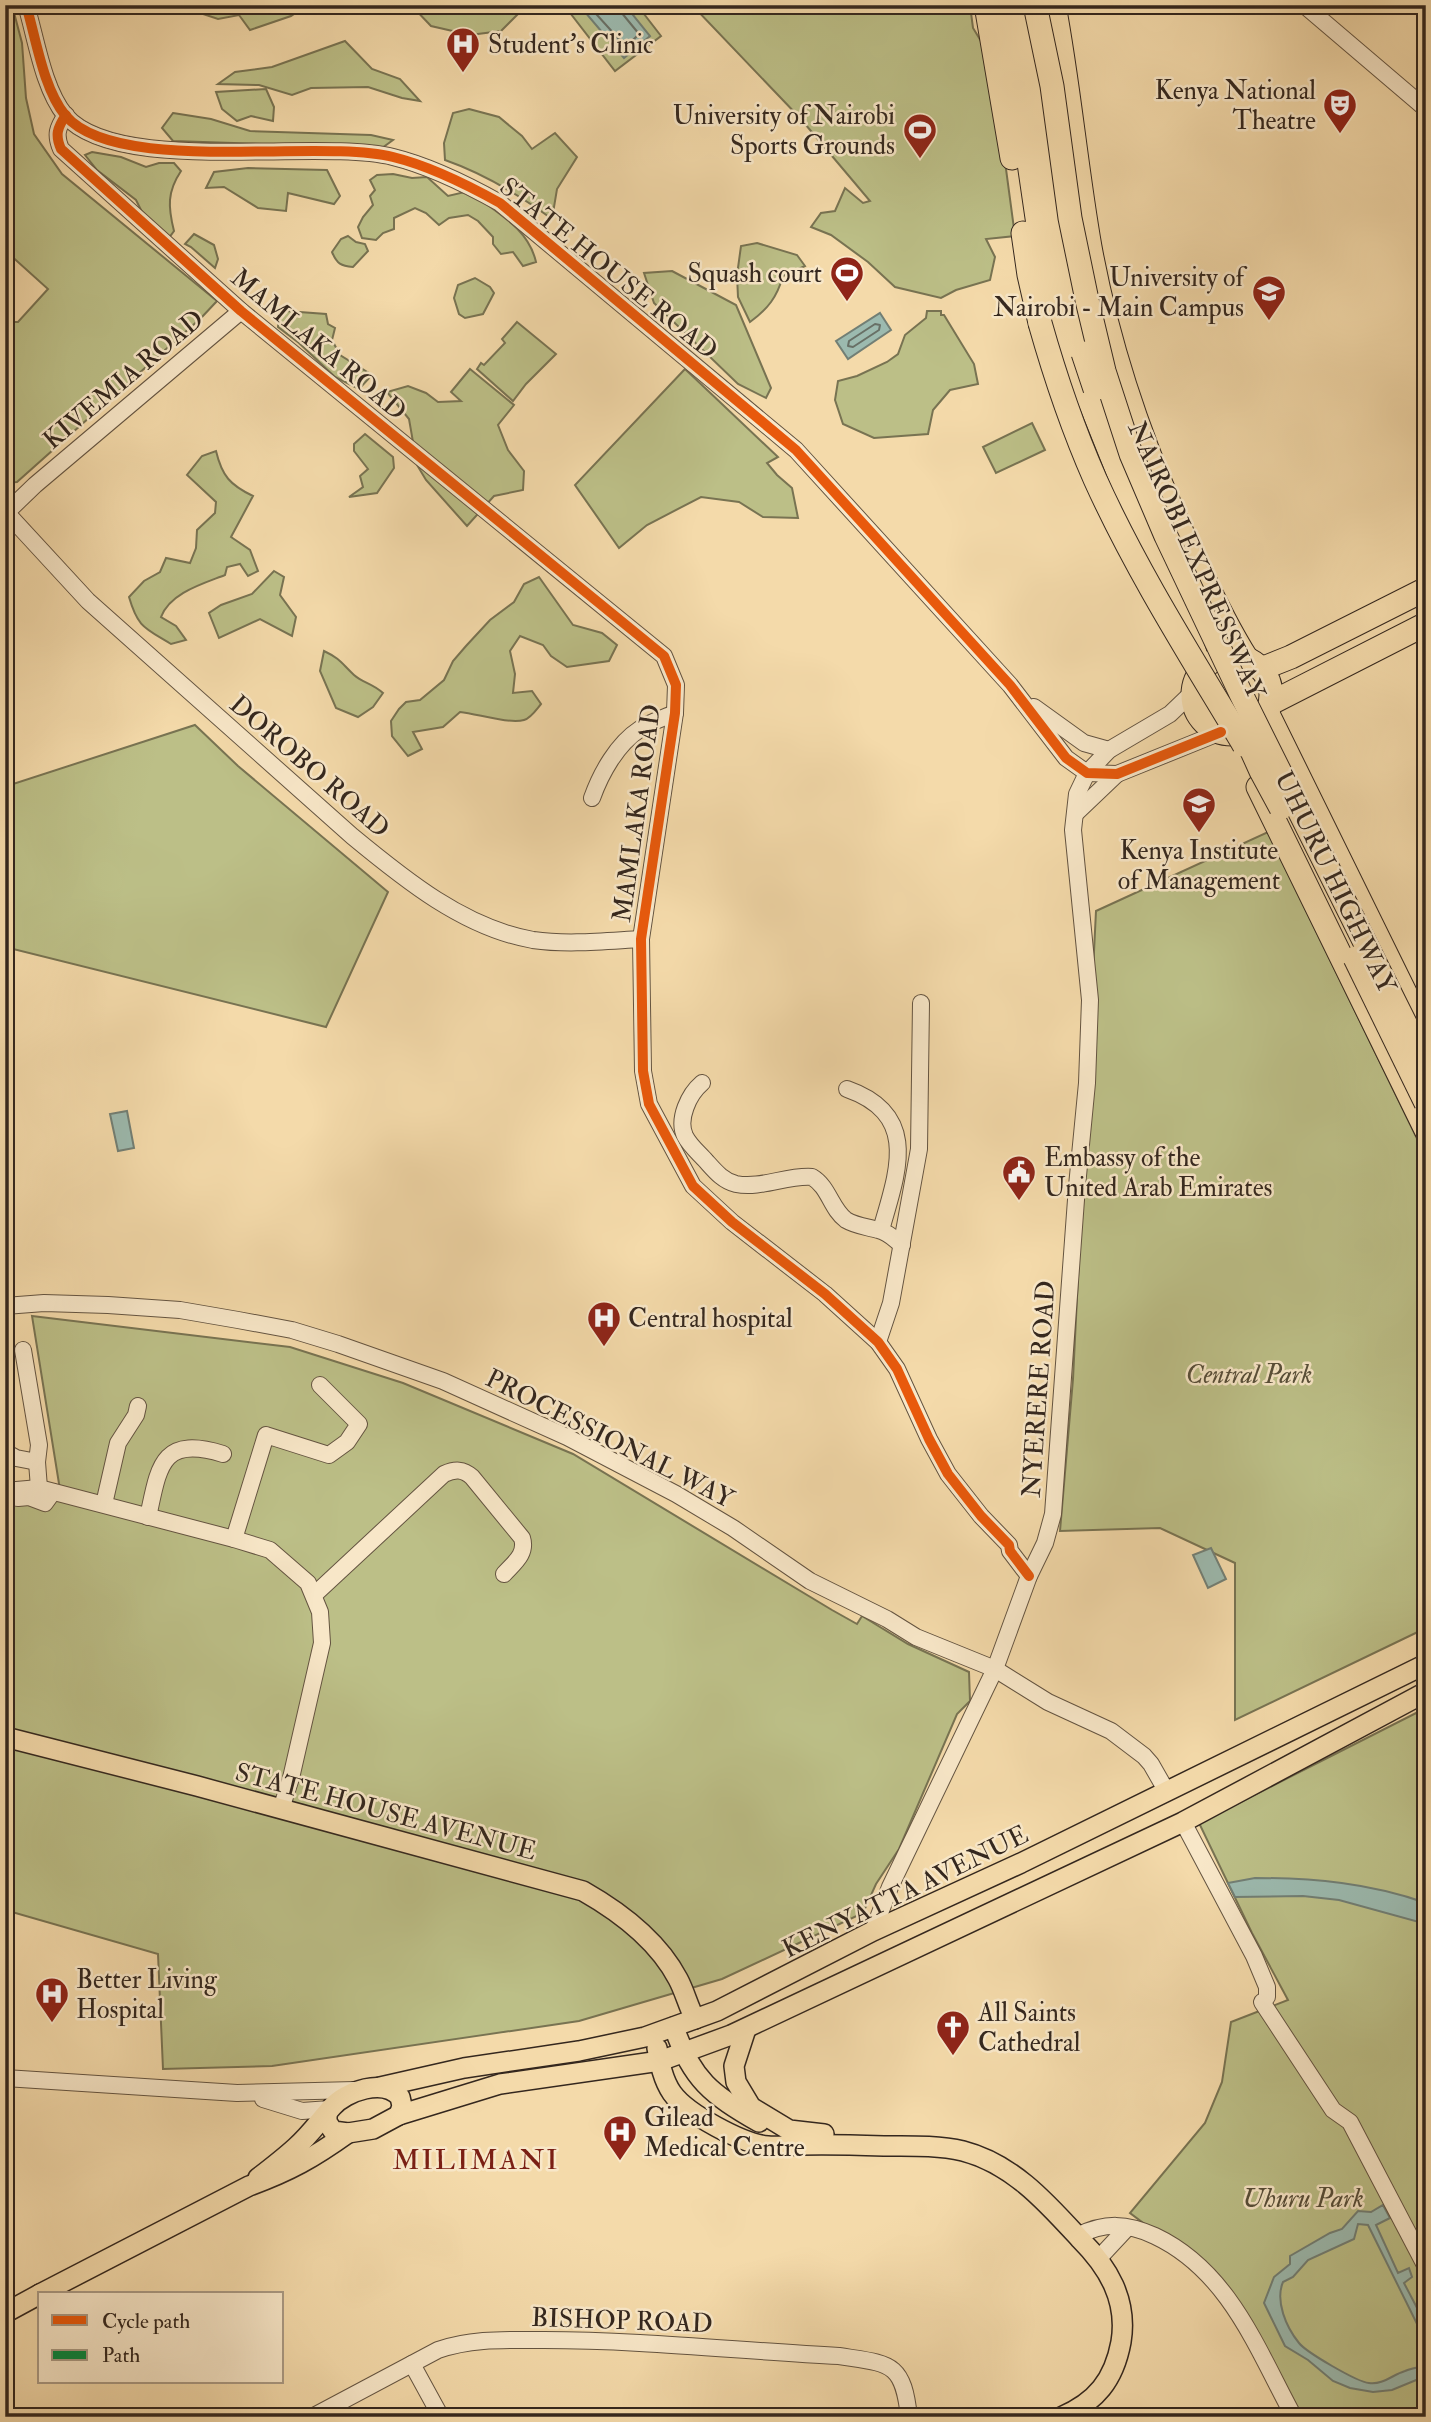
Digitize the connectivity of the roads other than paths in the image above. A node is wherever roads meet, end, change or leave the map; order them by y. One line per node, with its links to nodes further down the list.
1 (26, 5): 10 (street, STATE HOUSE ROAD)
2 (986, 5): 24 (highway, bridge)
3 (1006, 5): 17 (highway)
4 (1021, 5): 24 (highway, NAIROBI EXPRESSWAY, bridge)
5 (1035, 5): 11 (highway, NAIROBI EXPRESSWAY, bridge)
6 (1047, 5): 11 (highway, bridge)
7 (1054, 5): 16 (highway)
8 (1304, 5): 9 (street)
9 (1426, 109)
10 (65, 115): 12 (street, MAMLAKA ROAD); 18 (street, STATE HOUSE ROAD)
11 (1061, 144): 33 (highway, NAIROBI EXPRESSWAY, bridge)
12 (241, 311): 13 (street, KIVEMIA ROAD); 20 (street, MAMLAKA ROAD)
13 (6, 512): 30 (street, DOROBO ROAD)
14 (1426, 589): 16 (highway)
15 (1426, 624): 19 (highway)
16 (1254, 664): 17 (highway); 19 (highway)
17 (1195, 686): 21 (highway); 22 (street, NYERERE ROAD)
18 (1015, 693): 22 (street, STATE HOUSE ROAD); 23 (street, STATE HOUSE ROAD)
19 (1269, 708): 21 (highway); 32 (highway, UHURU HIGHWAY)
20 (675, 713): 28 (street); 30 (street, MAMLAKA ROAD)
21 (1226, 733): 26 (street); 37 (highway, UHURU HIGHWAY)
22 (1109, 750): 25 (street, NYERERE ROAD)
23 (1066, 758): 25 (street, STATE HOUSE ROAD); 27 (street)
24 (1261, 771): 36 (highway, NAIROBI EXPRESSWAY, bridge)
25 (1087, 773): 26 (street); 27 (street, NYERERE ROAD)
26 (1117, 774): 29 (street)
27 (1077, 794): 29 (street, NYERERE ROAD)
28 (592, 798)
29 (1075, 814): 55 (street, NYERERE ROAD)
30 (640, 939): 41 (street, MAMLAKA ROAD)
31 (921, 1003): 39 (street)
32 (1424, 1029)
33 (1426, 1065)
34 (702, 1083): 38 (street)
35 (847, 1089): 38 (street)
36 (1426, 1103)
37 (1426, 1130)
38 (881, 1230): 39 (street)
39 (902, 1245): 41 (street)
40 (5, 1306): 60 (street, PROCESSIONAL WAY)
41 (878, 1342): 54 (street, MAMLAKA ROAD)
42 (23, 1350): 47 (street)
43 (320, 1385): 53 (street)
44 (138, 1406): 51 (street)
45 (223, 1454): 52 (street)
46 (9, 1460): 47 (street)
47 (37, 1462): 48 (street)
48 (46, 1490): 49 (street); 50 (street); 51 (street)
49 (5, 1491)
50 (5, 1500)
51 (104, 1504): 52 (street)
52 (148, 1517): 53 (street)
53 (234, 1539): 58 (street)
54 (1009, 1545): 55 (street); 57 (street, MAMLAKA ROAD)
55 (1040, 1553): 57 (street, NYERERE ROAD)
56 (504, 1574): 58 (street)
57 (1029, 1576): 60 (street, NYERERE ROAD)
58 (314, 1595): 66 (street)
59 (1426, 1664): 62 (main road, KENYATTA AVENUE)
60 (995, 1669): 65 (street, PROCESSIONAL WAY); 68 (street, NYERERE ROAD)
61 (1426, 1692): 64 (main road)
62 (1318, 1718): 64 (main road); 65 (main road, KENYATTA AVENUE)
63 (5, 1737): 66 (main road, STATE HOUSE AVENUE)
64 (1331, 1742): 67 (main road)
65 (1167, 1792): 68 (main road, KENYATTA AVENUE)
66 (281, 1810): 69 (main road, STATE HOUSE AVENUE)
67 (1183, 1822): 71 (main road); 88 (street)
68 (873, 1931): 69 (main road, KENYATTA AVENUE)
69 (695, 2020): 70 (main road, KENYATTA AVENUE)
70 (674, 2027): 72 (main road, KENYATTA AVENUE); 73 (main road)
71 (746, 2029): 73 (main road); 86 (main road)
72 (654, 2034): 74 (main road, KENYATTA AVENUE); 75 (main road)
73 (683, 2053): 75 (main road); 83 (main road)
74 (538, 2057): 77 (main road); 78 (main road, KENYATTA AVENUE)
75 (660, 2061): 77 (main road); 83 (main road)
76 (5, 2078): 79 (street)
77 (541, 2078): 81 (main road)
78 (371, 2089): 79 (street); 80 (main road, KENYATTA AVENUE); 81 (main road)
79 (237, 2093): 80 (street)
80 (329, 2112): 82 (main road); 84 (main road, KENYATTA AVENUE)
81 (399, 2115): 82 (main road)
82 (348, 2133): 84 (main road)
83 (799, 2144): 86 (main road)
84 (249, 2186): 89 (main road)
85 (1128, 2228): 86 (street); 87 (street); 97 (street)
86 (1083, 2233): 87 (main road)
87 (1099, 2258): 96 (main road)
88 (1426, 2267)
89 (44, 2292)
90 (38, 2295): 91 (main road)
91 (5, 2313)
92 (412, 2364): 93 (street, BISHOP ROAD); 94 (street); 95 (street, BISHOP ROAD)
93 (312, 2417)
94 (441, 2417)
95 (909, 2417)
96 (1061, 2417)
97 (1294, 2417)

